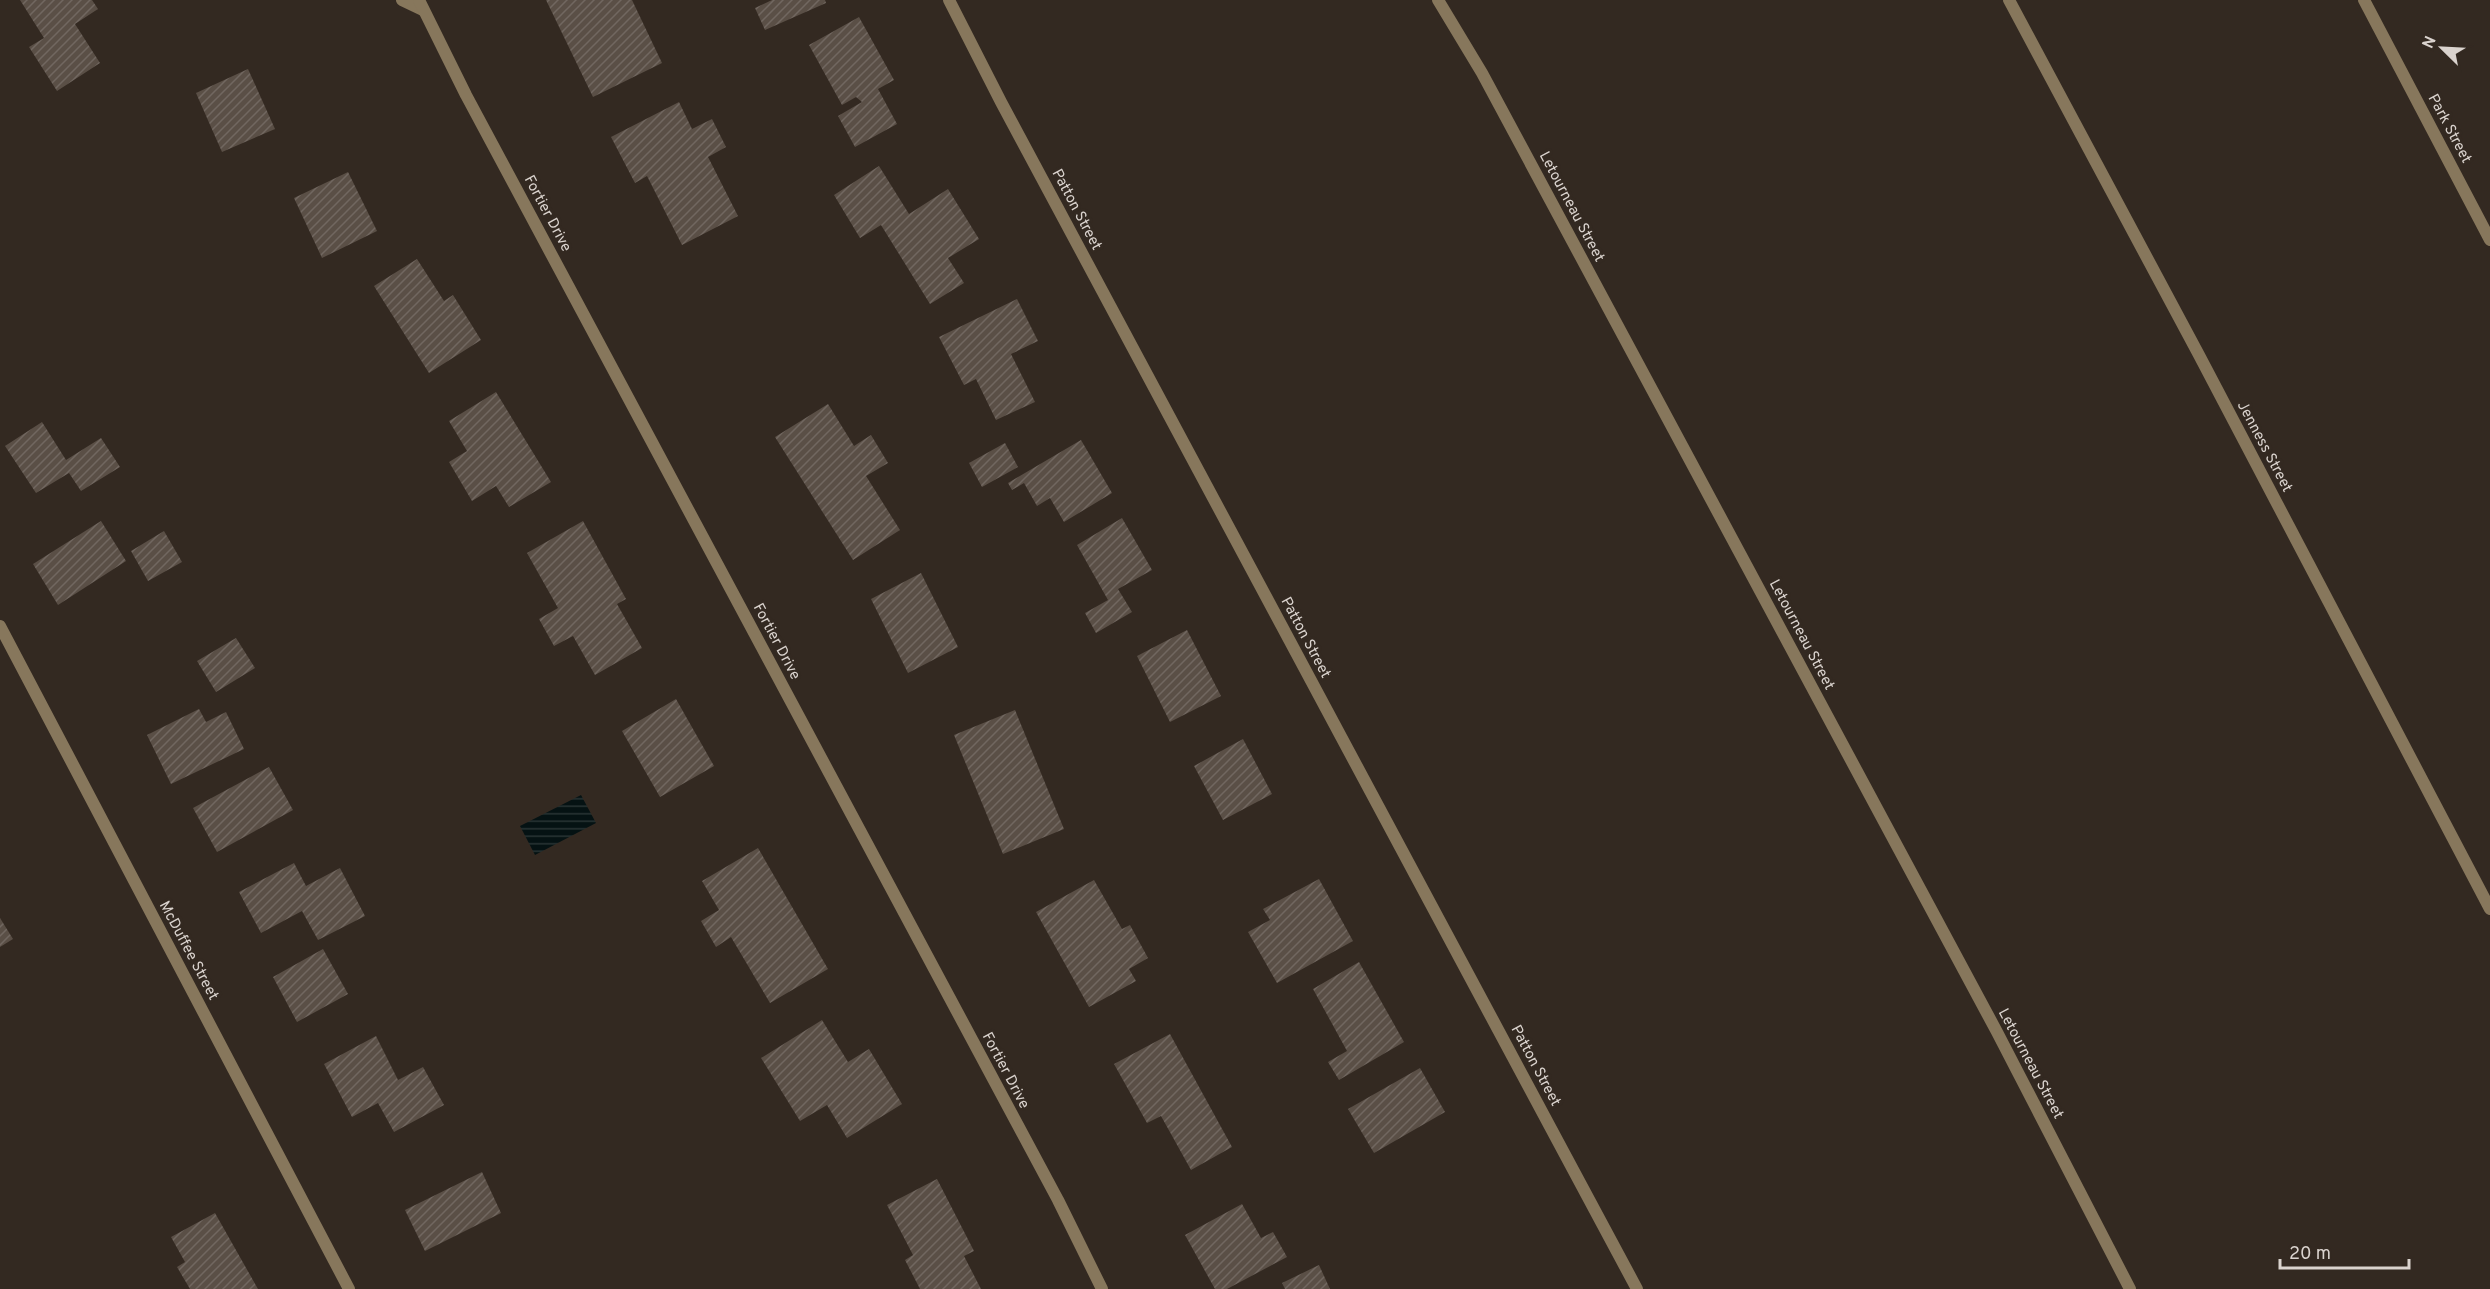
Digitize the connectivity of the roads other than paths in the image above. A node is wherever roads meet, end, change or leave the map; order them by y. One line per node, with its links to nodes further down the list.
1 (402, 0): 6 (street, Fortier Drive)
2 (949, 0): 12 (street, Patton Street)
3 (1438, 0): 13 (street, Letourneau Street)
4 (2009, 0): 9 (street, Jenness Street)
5 (2364, 0): 7 (street, Park Street)
6 (421, 5): 11 (street, Fortier Drive)
7 (2490, 240)
8 (0, 626): 10 (street, McDuffee Street)
9 (2490, 909)
10 (349, 1289)
11 (1102, 1289)
12 (1637, 1289)
13 (2130, 1289)

